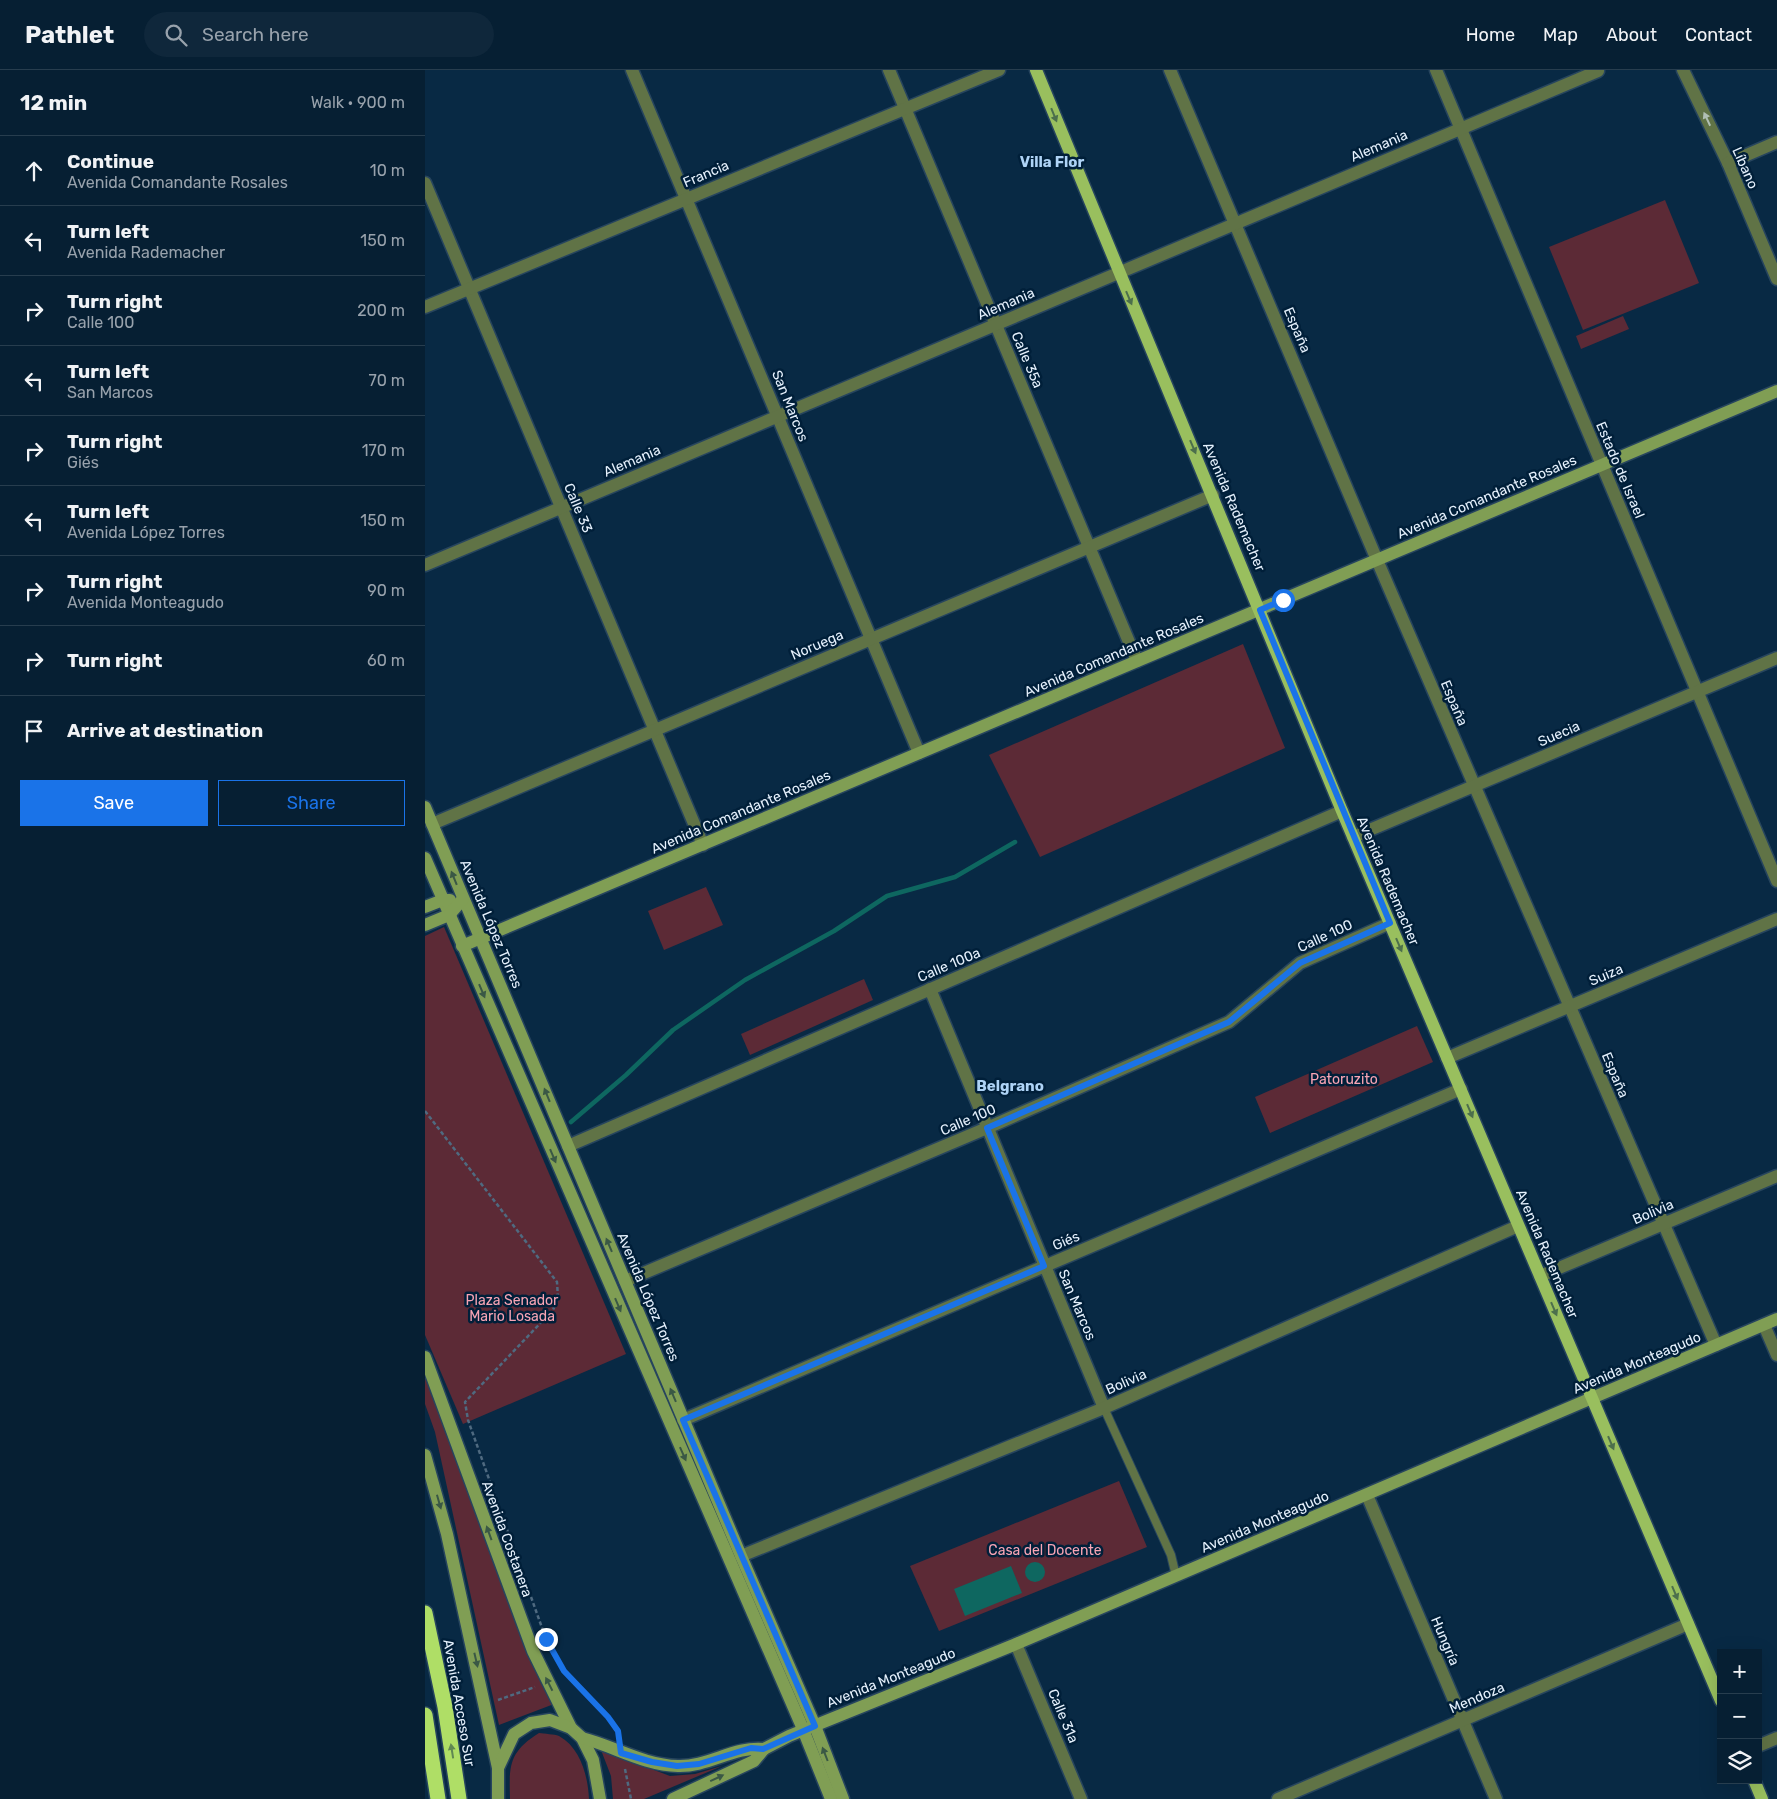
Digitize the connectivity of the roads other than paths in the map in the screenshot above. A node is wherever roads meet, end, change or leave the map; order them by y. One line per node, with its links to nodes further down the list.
1 (632, 70): 14 (street, San Marcos)
2 (889, 70): 9 (street, Calle 35a)
3 (999, 70): 9 (street, Francia)
4 (1036, 70): 16 (main road, Avenida Rademacher, one-way to 16)
5 (1170, 70): 15 (street, España)
6 (1436, 70): 10 (street, Estado de Israel)
7 (1683, 70): 12 (street, Líbano, one-way to 7)
8 (1598, 71): 10 (street, Alemania)
9 (904, 108): 14 (street, Francia); 20 (street, Calle 35a)
10 (1461, 128): 15 (street, Alemania); 23 (street, Estado de Israel)
11 (1777, 142): 12 (street)
12 (1727, 163): 17 (street, Líbano)
13 (425, 183): 18 (street, Calle 33)
14 (686, 198): 18 (street, Francia); 22 (street, San Marcos)
15 (1236, 223): 16 (street, Alemania); 27 (street, España)
16 (1119, 272): 20 (street, Alemania); 24 (main road, Avenida Rademacher, one-way to 24)
17 (1777, 279)
18 (469, 288): 19 (street, Francia); 25 (street, Calle 33)
19 (425, 307)
20 (996, 324): 22 (street, Alemania); 26 (street, Calle 35a)
21 (1777, 391): 23 (main road, Avenida Comandante Rosales)
22 (778, 416): 25 (street, Alemania); 30 (street, San Marcos)
23 (1602, 465): 27 (main road, Avenida Comandante Rosales); 33 (street, Estado de Israel)
24 (1213, 495): 26 (street, Noruega); 29 (main road, Avenida Rademacher)
25 (561, 507): 28 (street, Alemania); 34 (street, Calle 33)
26 (1090, 547): 30 (street, Noruega); 32 (street, Calle 35a)
27 (1377, 560): 29 (main road, Avenida Comandante Rosales); 36 (street, España)
28 (425, 565)
29 (1260, 610): 32 (main road, Avenida Comandante Rosales); 38 (main road, Avenida Rademacher)
30 (872, 638): 34 (street, Noruega); 35 (street, San Marcos)
31 (1777, 658): 33 (street, Suecia)
32 (1137, 661): 35 (main road, Avenida Comandante Rosales)
33 (1698, 692): 36 (street, Suecia); 43 (street, Estado de Israel)
34 (655, 730): 39 (street, Noruega); 41 (street, Calle 33)
35 (919, 753): 41 (main road, Avenida Comandante Rosales)
36 (1474, 786): 40 (street, Suecia); 54 (street, España)
37 (425, 806): 39 (main road, Avenida López Torres)
38 (1342, 811): 40 (main road, Avenida Rademacher); 53 (street, Calle 100a)
39 (433, 824): 44 (main road, Avenida López Torres, one-way to 39)
40 (1353, 838): 49 (main road, Avenida Rademacher)
41 (703, 844): 51 (main road, Avenida Comandante Rosales)
42 (425, 858): 45 (main road, Avenida López Torres)
43 (1777, 881)
44 (463, 899): 45 (main road); 47 (main road); 51 (main road, Avenida López Torres)
45 (443, 900): 46 (main road); 47 (main road, Avenida López Torres)
46 (425, 907)
47 (449, 915): 50 (main road); 52 (main road, Avenida López Torres)
48 (1777, 919): 54 (street, Suiza)
49 (1390, 923): 55 (main road, Avenida Rademacher, one-way to 55); 57 (street, Calle 100)
50 (425, 925)
51 (480, 939): 52 (main road, Avenida Comandante Rosales); 58 (main road, Avenida López Torres, one-way to 51)
52 (462, 946): 84 (main road, Avenida López Torres, one-way to 84)
53 (930, 989): 57 (street, San Marcos); 58 (street, Calle 100a)
54 (1569, 1007): 55 (street, Suiza); 60 (street, España)
55 (1447, 1058): 56 (main road, Avenida Rademacher)
56 (1461, 1090): 61 (main road, Avenida Rademacher, one-way to 61); 62 (street, Giés)
57 (987, 1128): 62 (street, San Marcos); 64 (street, Calle 100)
58 (567, 1146): 64 (main road, Avenida López Torres, one-way to 58)
59 (1777, 1176): 60 (street, Bolivia)
60 (1662, 1224): 63 (street, Bolivia); 67 (street, España)
61 (1518, 1226): 63 (main road, Avenida Rademacher); 71 (street, Bolivia)
62 (1044, 1266): 71 (street, San Marcos); 72 (street, Giés)
63 (1540, 1276): 70 (main road, Avenida Rademacher, one-way to 70)
64 (625, 1281): 72 (main road, Avenida López Torres, one-way to 64)
65 (1777, 1319): 66 (main road, Avenida Monteagudo)
66 (1764, 1325): 67 (main road, Avenida Monteagudo); 68 (street)
67 (1716, 1345): 70 (main road, Avenida Monteagudo)
68 (1777, 1355)
69 (425, 1357): 83 (main road, Avenida Costanera, one-way to 69)
70 (1592, 1398): 74 (main road, Avenida Monteagudo); 78 (main road, Avenida Rademacher, one-way to 78)
71 (1104, 1408): 75 (street, Bolivia); 76 (lane, San Marcos)
72 (683, 1420): 75 (main road, Avenida López Torres)
73 (425, 1455): 89 (main road, Avenida Costanera, one-way to 89)
74 (1367, 1495): 76 (main road, Avenida Monteagudo); 82 (street, Hungría)
75 (741, 1556): 84 (main road, Avenida López Torres)
76 (1176, 1576): 79 (main road, Avenida Monteagudo)
77 (425, 1613): 92 (highway, Avenida Acceso Sur, one-way to 77)
78 (1688, 1624): 80 (main road, Avenida Rademacher); 82 (street, Mendoza)
79 (1016, 1644): 84 (main road, Avenida Monteagudo); 98 (street, Calle 31a)
80 (1718, 1694)
81 (425, 1715): 91 (highway)
82 (1462, 1720): 99 (street, Mendoza); 100 (street, Hungría)
83 (571, 1728): 85 (main road, Avenida Costanera); 89 (main road, Avenida Costanera)
84 (809, 1728): 88 (main road, Avenida Monteagudo); 96 (main road, Avenida López Torres); 97 (main road, Avenida López Torres, one-way to 84)
85 (582, 1738): 88 (main road, Avenida Monteagudo); 94 (main road, Avenida Costanera)
86 (1777, 1738): 87 (street)
87 (1762, 1744)
88 (763, 1749): 95 (main road, Avenida Monteagudo, one-way to 88)
89 (498, 1768): 93 (main road, Avenida Costanera)
90 (1756, 1784): 101 (main road)
91 (438, 1799)
92 (459, 1799)
93 (498, 1799)
94 (600, 1799)
95 (673, 1799)
96 (831, 1799)
97 (843, 1799)
98 (1081, 1799)
99 (1278, 1799)
100 (1496, 1799)
101 (1762, 1799)

